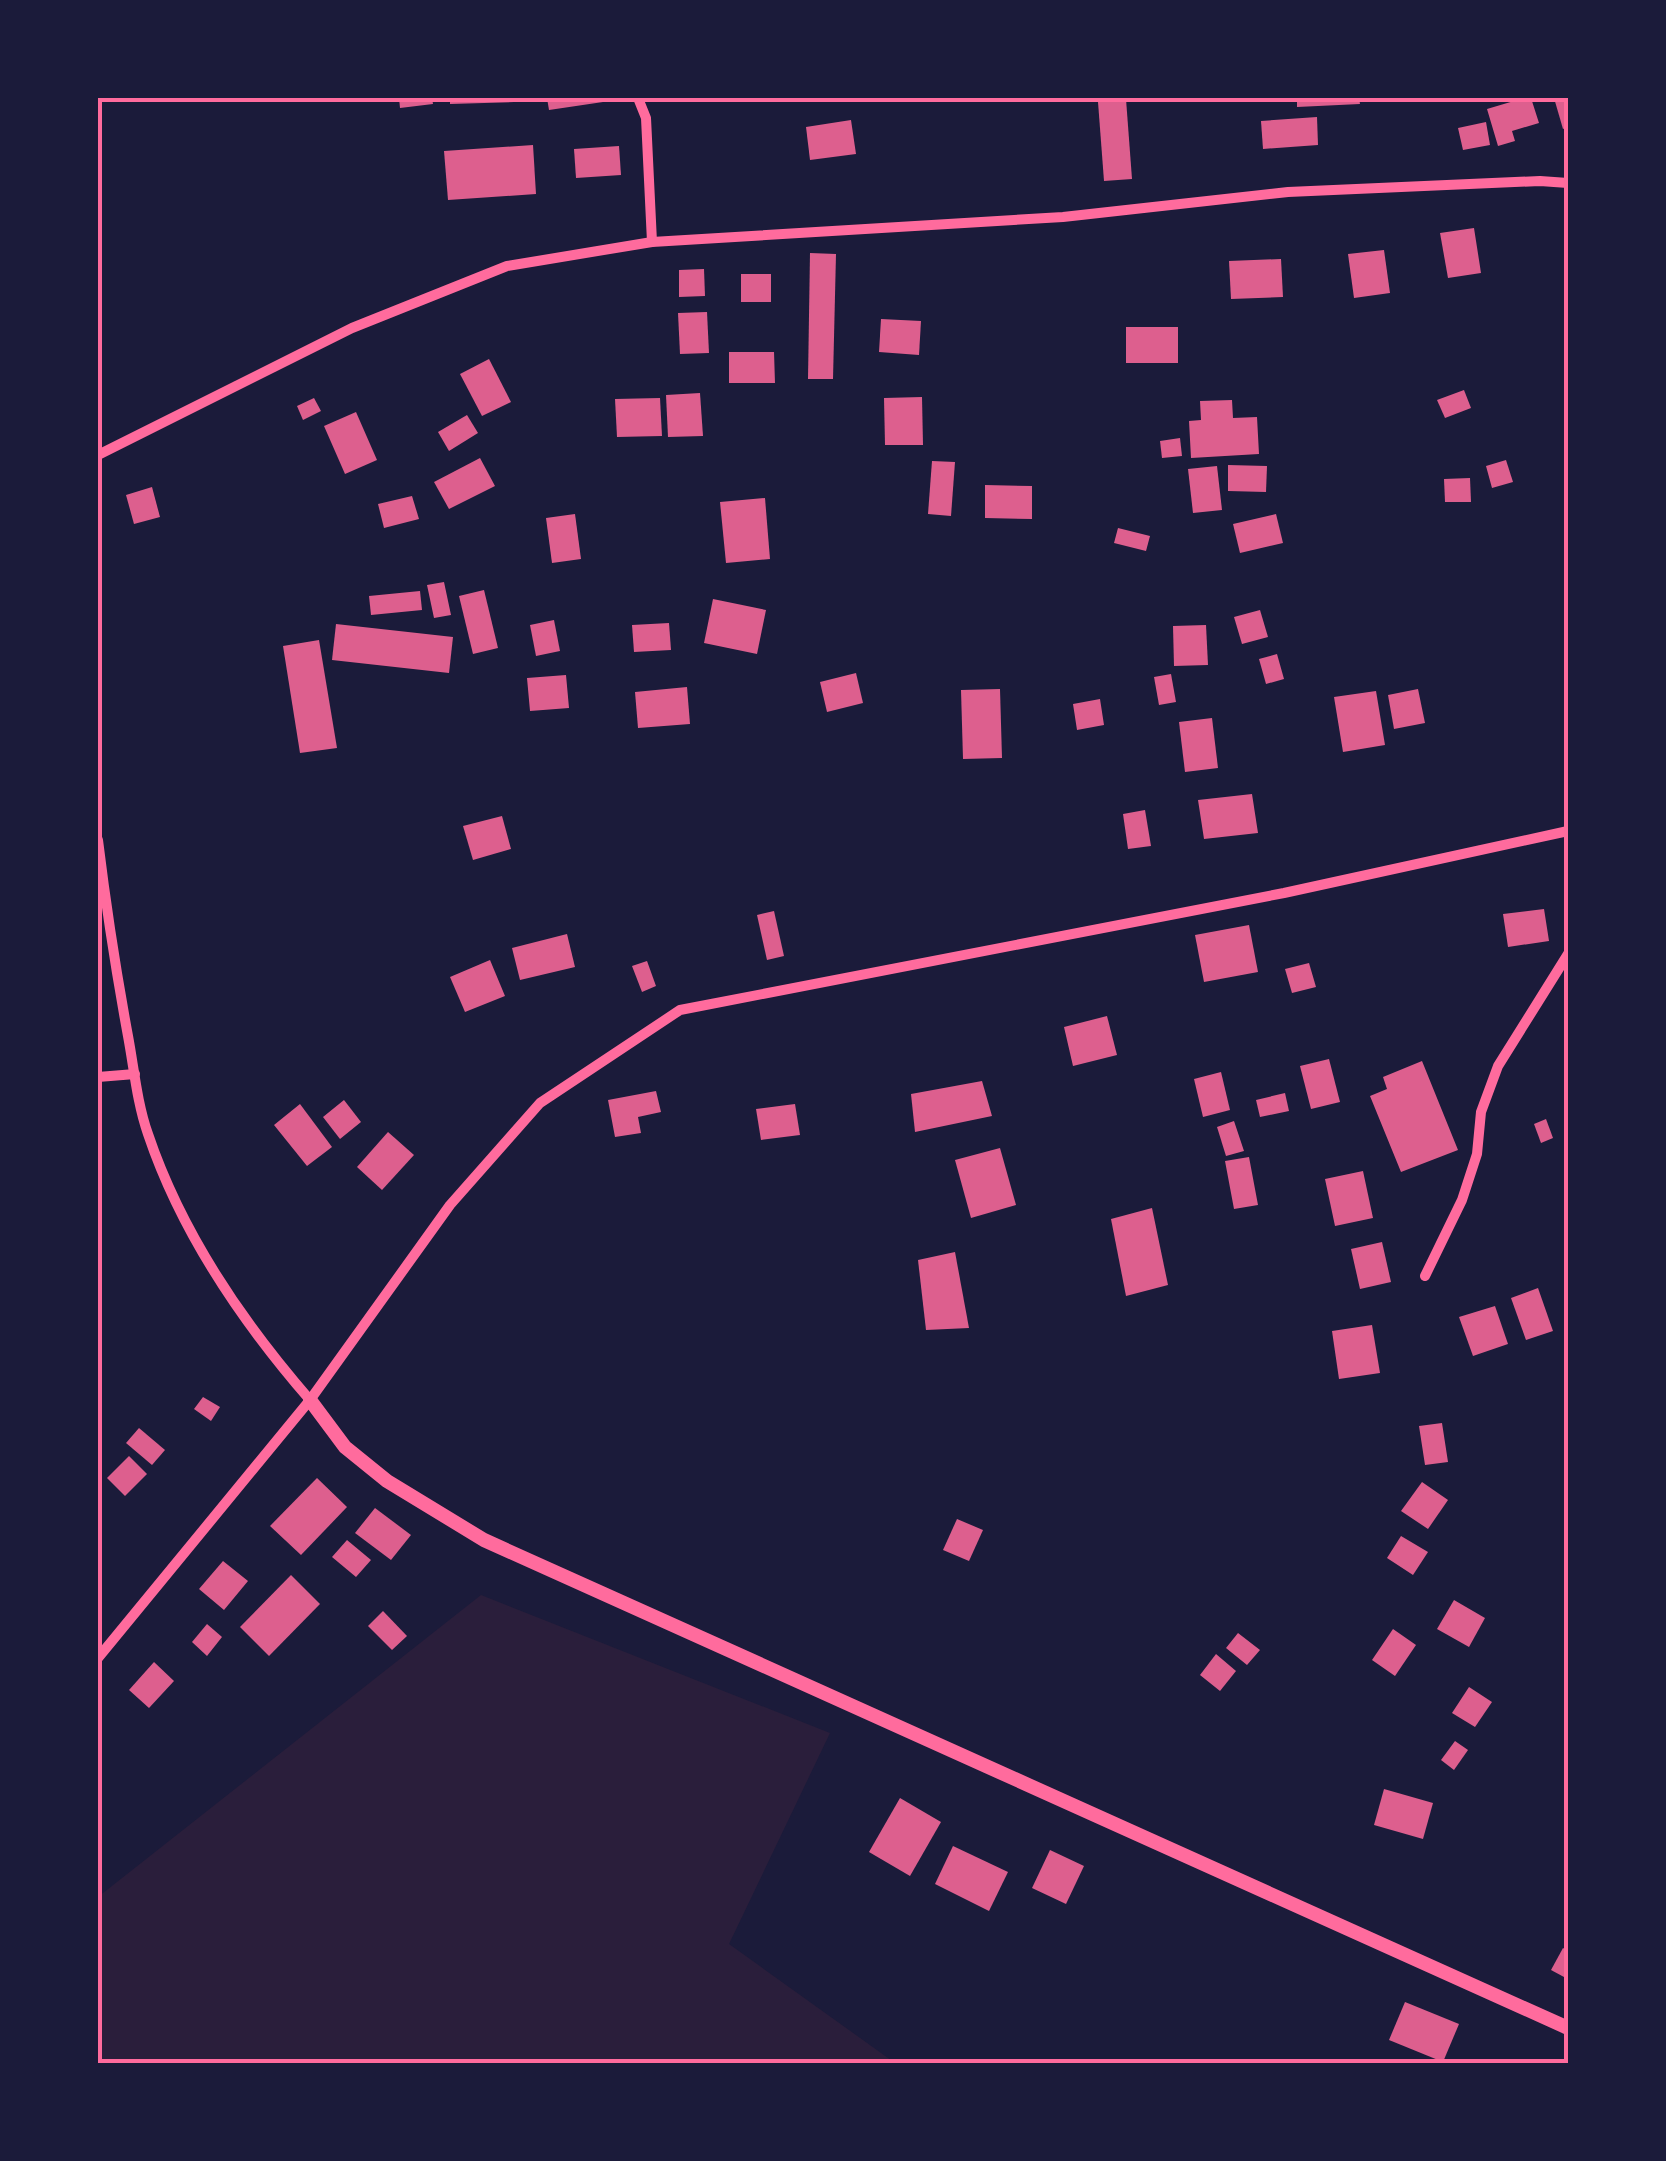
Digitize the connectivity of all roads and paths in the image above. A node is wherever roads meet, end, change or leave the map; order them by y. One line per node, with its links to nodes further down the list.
1 (638, 98): 3 (street)
2 (1568, 183): 3 (street)
3 (652, 242): 4 (street)
4 (98, 455)
5 (1568, 831): 11 (street)
6 (98, 840): 8 (street)
7 (1568, 954): 10 (street)
8 (135, 1074): 9 (street); 11 (street)
9 (98, 1077)
10 (1425, 1276)
11 (310, 1400): 12 (street); 13 (street)
12 (98, 1658)
13 (1568, 2028)

